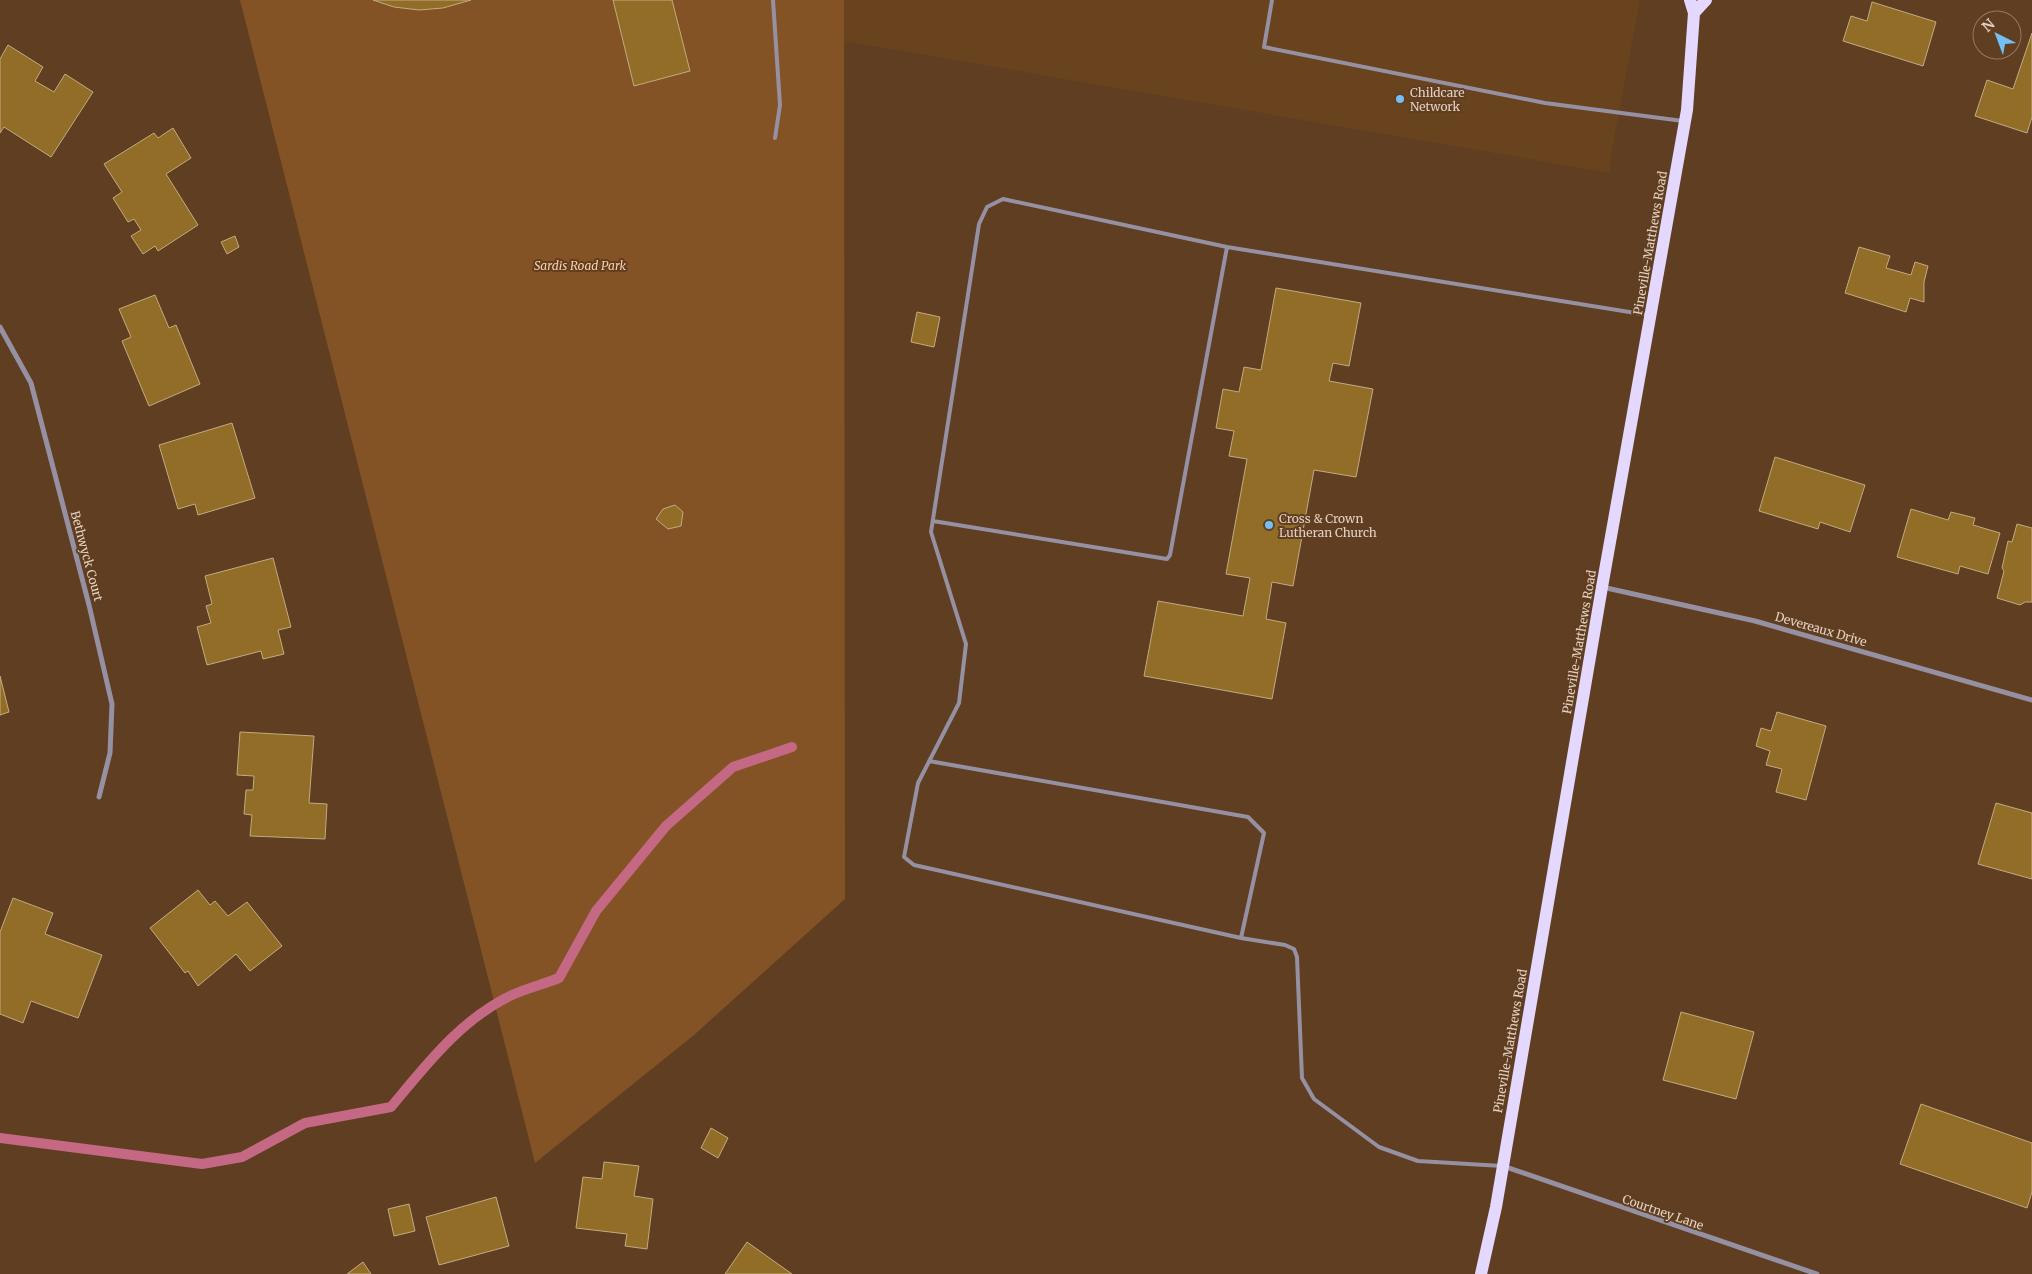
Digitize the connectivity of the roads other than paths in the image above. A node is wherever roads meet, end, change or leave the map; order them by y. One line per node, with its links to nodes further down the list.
1 (774, 0): 6 (lane)
2 (1272, 0): 5 (lane)
3 (1706, 0): 4 (main road, Pineville-Matthews Road)
4 (1692, 6): 5 (main road, Pineville-Matthews Road)
5 (1685, 121): 8 (main road, Pineville-Matthews Road)
6 (775, 138)
7 (1227, 247): 8 (lane); 10 (lane); 10 (lane)
8 (1650, 315): 11 (main road, Pineville-Matthews Road)
9 (0, 327): 14 (street, Bethwyck Court)
10 (933, 521): 13 (lane)
11 (1602, 587): 12 (street, Devereaux Drive); 16 (main road, Pineville-Matthews Road)
12 (2032, 700)
13 (929, 761): 15 (lane); 15 (lane)
14 (99, 797)
15 (1241, 938): 16 (lane)
16 (1503, 1166): 17 (main road, Pineville-Matthews Road); 18 (street, Courtney Lane)
17 (1481, 1274)
18 (1817, 1274)

